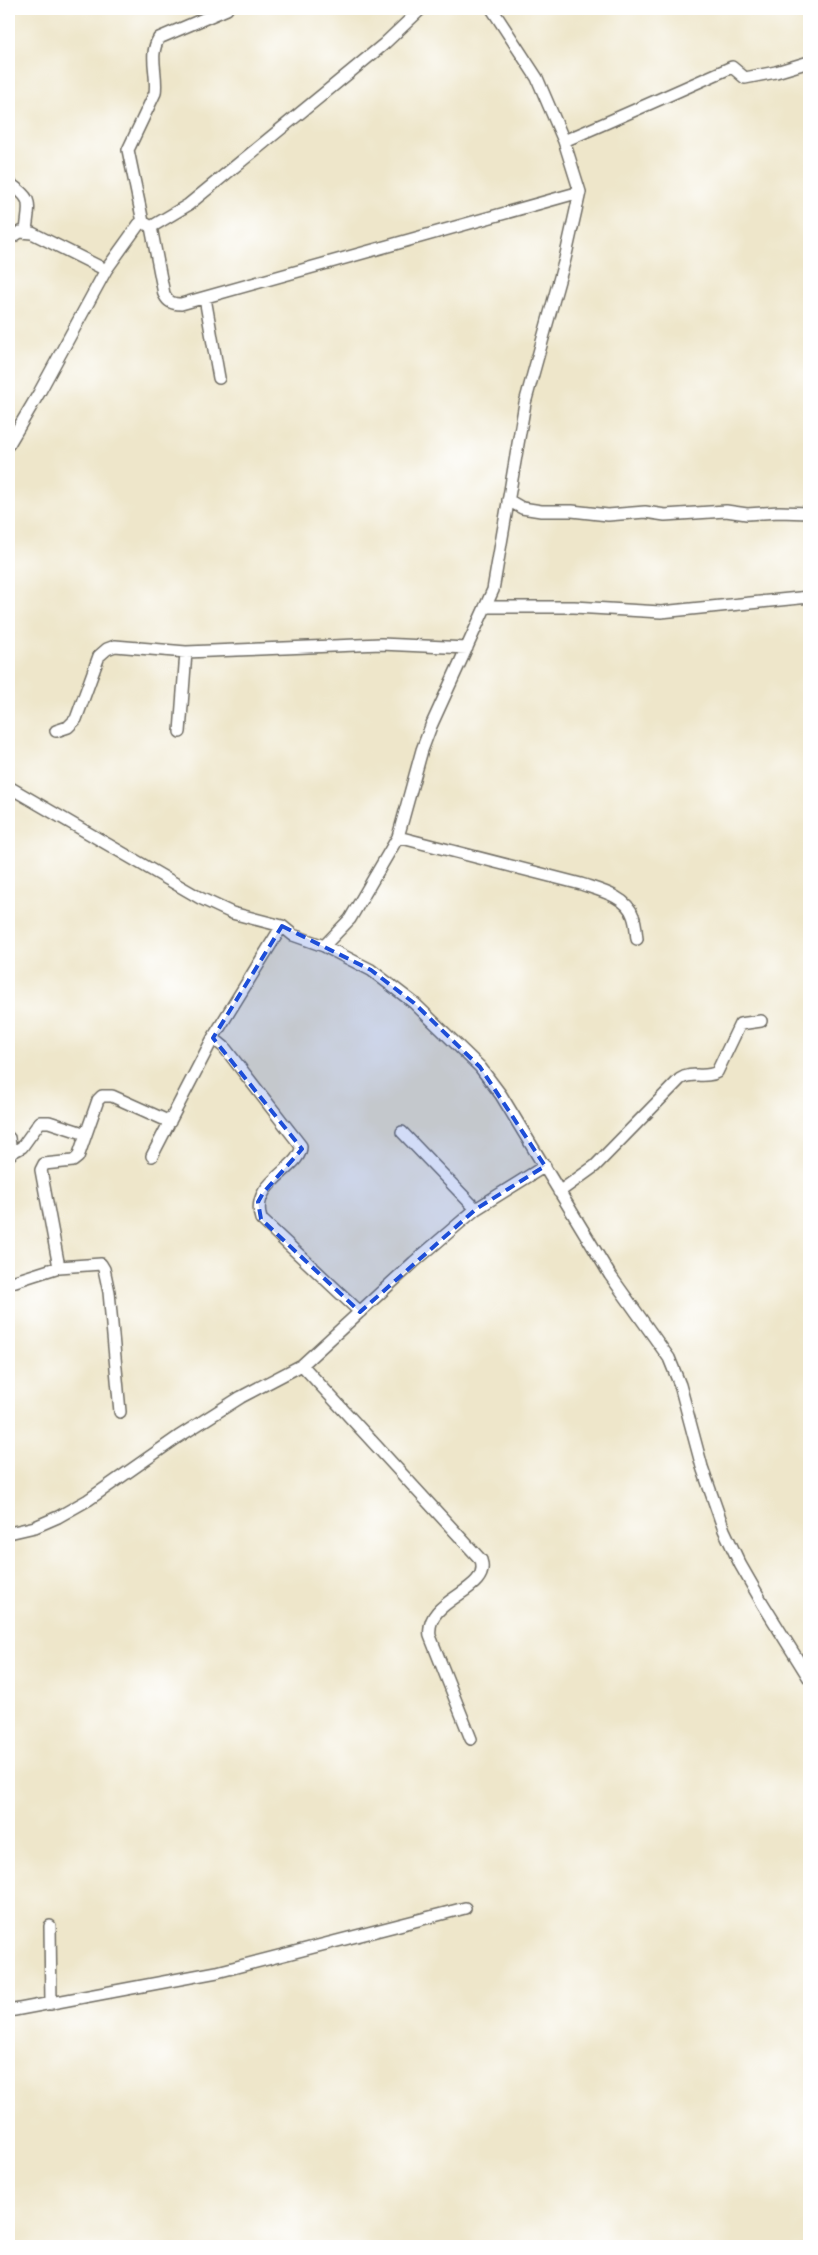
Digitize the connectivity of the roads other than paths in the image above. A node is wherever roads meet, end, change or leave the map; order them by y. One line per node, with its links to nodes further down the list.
1 (227, 9): 8 (street)
2 (421, 9): 8 (street)
3 (492, 9): 5 (street)
4 (809, 62): 5 (street)
5 (564, 140): 7 (street)
6 (9, 183): 9 (street)
7 (580, 192): 12 (street); 15 (street)
8 (147, 225): 11 (street); 12 (street)
9 (26, 231): 10 (street); 11 (street)
10 (9, 239)
11 (106, 270): 14 (street)
12 (205, 298): 13 (street)
13 (219, 378)
14 (9, 444)
15 (508, 500): 16 (street); 18 (street)
16 (809, 513)
17 (809, 598): 18 (street)
18 (485, 607): 19 (street)
19 (467, 648): 20 (street); 24 (street)
20 (186, 652): 21 (street); 22 (street)
21 (56, 732)
22 (180, 732)
23 (9, 787): 25 (street)
24 (398, 836): 26 (street); 27 (street)
25 (282, 926): 27 (street); 29 (street)
26 (637, 939)
27 (324, 946): 36 (street)
28 (761, 1021): 37 (street)
29 (214, 1038): 30 (street); 41 (street)
30 (170, 1122): 32 (street); 35 (street)
31 (402, 1132): 38 (street)
32 (86, 1134): 34 (street); 39 (street)
33 (9, 1138): 34 (street)
34 (10, 1154)
35 (152, 1156)
36 (545, 1166): 37 (street); 38 (street)
37 (560, 1192): 45 (street)
38 (476, 1209): 41 (street)
39 (59, 1267): 40 (street); 43 (street)
40 (9, 1283)
41 (360, 1312): 42 (street)
42 (302, 1365): 44 (street); 46 (street)
43 (120, 1412)
44 (9, 1533)
45 (809, 1678)
46 (470, 1739)
47 (465, 1908): 49 (street)
48 (50, 1926): 49 (street)
49 (51, 2004): 50 (street)
50 (9, 2012)

